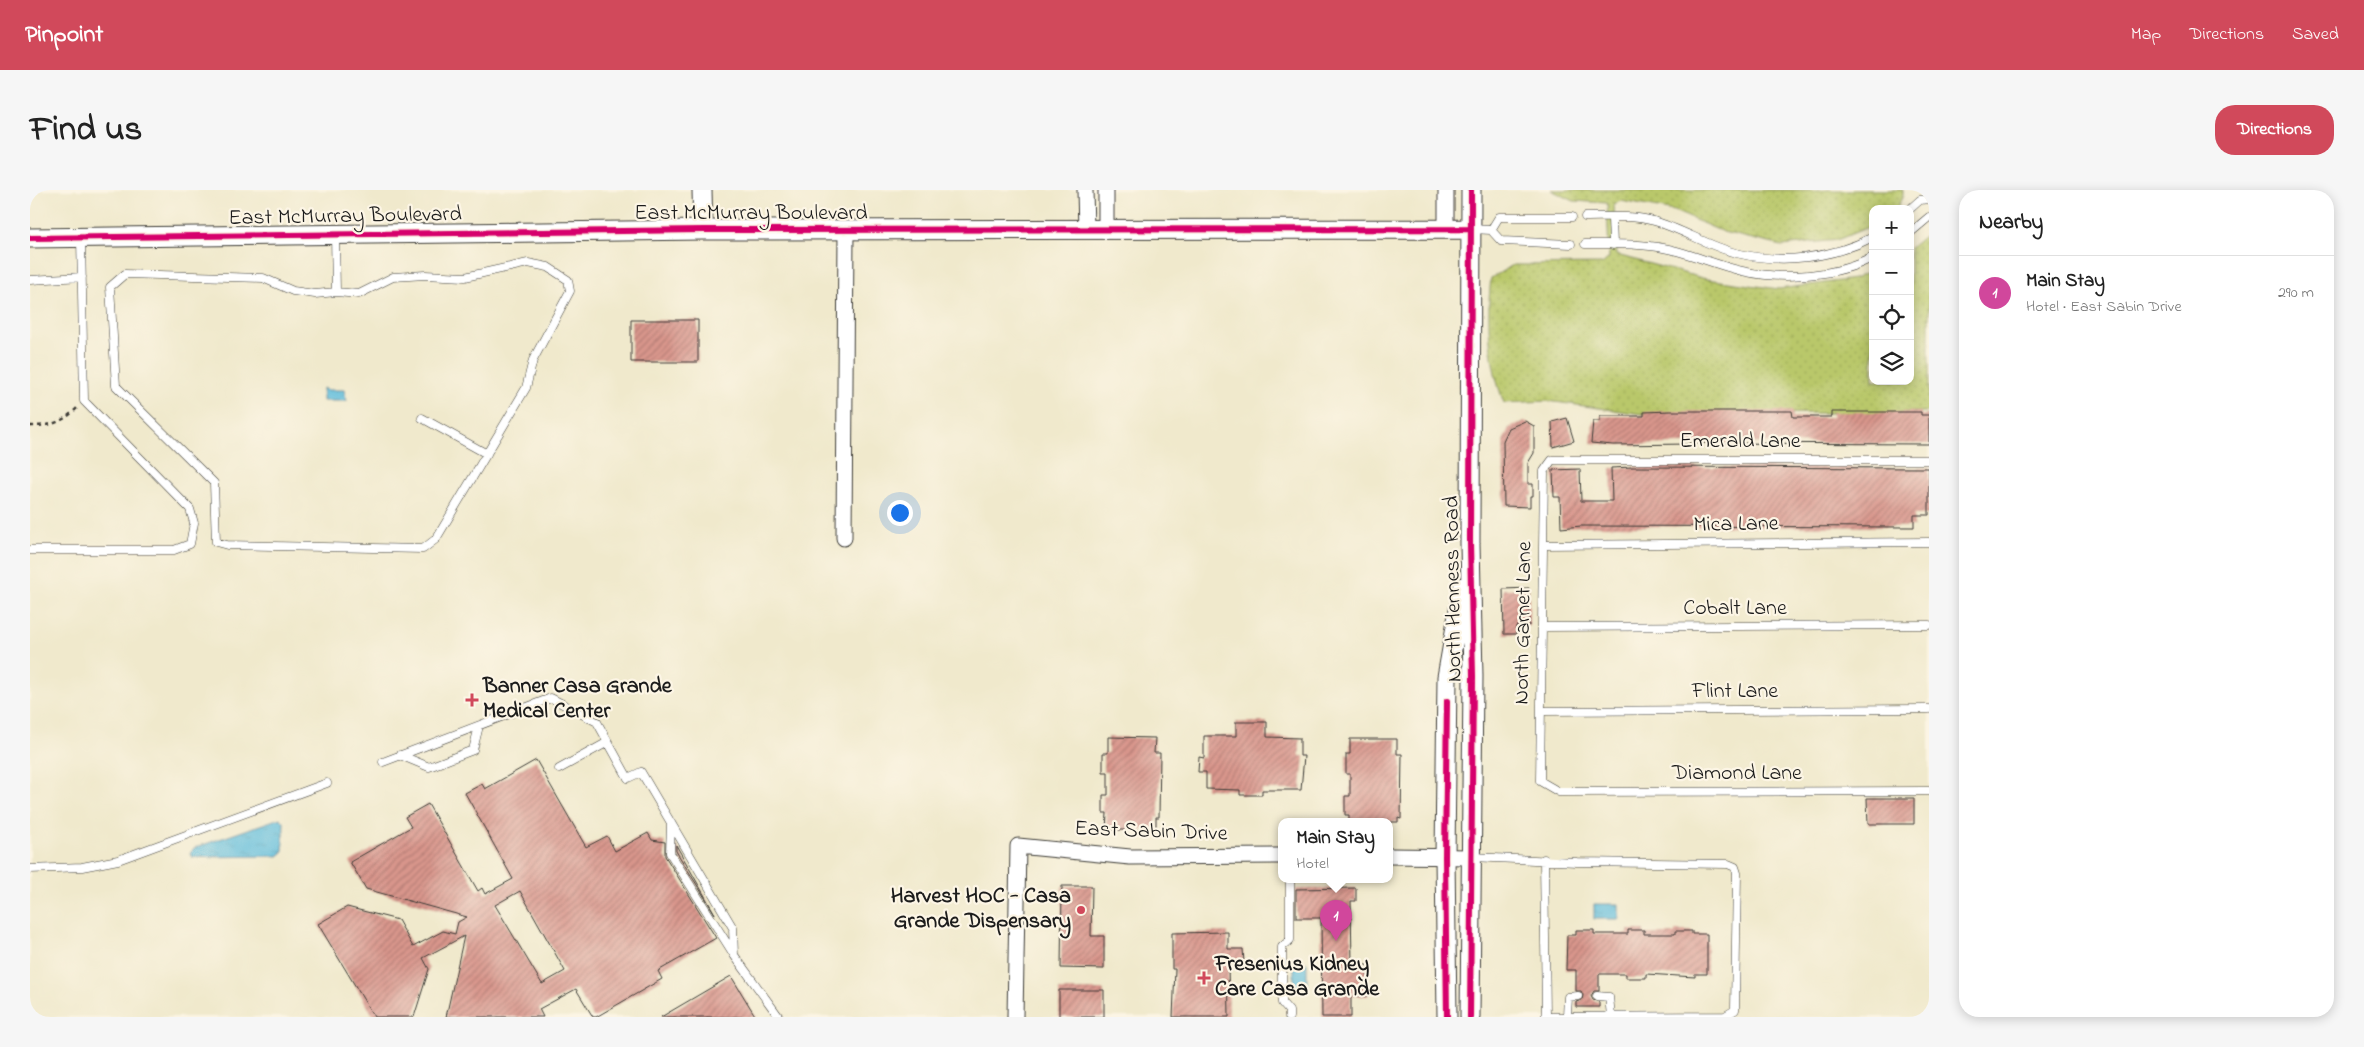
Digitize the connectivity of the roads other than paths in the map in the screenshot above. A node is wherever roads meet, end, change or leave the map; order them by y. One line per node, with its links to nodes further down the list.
1 (702, 190): 13 (street)
2 (1085, 190): 14 (street)
3 (1106, 190): 15 (street)
4 (1446, 190): 16 (street)
5 (1471, 190): 12 (street, North Henness Road)
6 (1929, 199): 7 (lane)
7 (1914, 205)
8 (1572, 217): 17 (lane)
9 (1585, 217): 11 (lane)
10 (1929, 217): 18 (lane)
11 (1612, 218): 23 (lane); 26 (lane)
12 (1471, 229): 16 (street, East McMurray Boulevard); 17 (lane); 37 (street, North Henness Road)
13 (702, 230): 19 (street, East McMurray Boulevard); 20 (street, East McMurray Boulevard)
14 (1086, 230): 15 (street, East McMurray Boulevard); 19 (street, East McMurray Boulevard)
15 (1106, 230): 16 (street, East McMurray Boulevard)
16 (1446, 230)
17 (1492, 230): 24 (lane)
18 (1914, 230)
19 (846, 231): 35 (street)
20 (335, 234): 21 (street, East McMurray Boulevard); 30 (lane)
21 (81, 237): 22 (street, East McMurray Boulevard); 28 (lane)
22 (30, 238)
23 (1869, 239)
24 (1571, 244)
25 (1585, 244): 26 (lane)
26 (1613, 244): 27 (lane)
27 (1869, 258)
28 (82, 277): 29 (lane); 39 (lane)
29 (30, 280)
30 (336, 292): 32 (lane); 32 (lane)
31 (422, 418): 32 (lane)
32 (487, 454)
33 (1552, 460): 34 (lane, Emerald Lane); 38 (lane, North Garnet Lane)
34 (1929, 460)
35 (844, 538)
36 (1929, 542): 38 (lane, Mica Lane)
37 (1470, 544): 55 (street, North Henness Road); 56 (street, North Henness Road)
38 (1543, 545): 41 (lane, North Garnet Lane)
39 (30, 550)
40 (1929, 625): 41 (lane, Cobalt Lane)
41 (1542, 627): 43 (lane, North Garnet Lane)
42 (1929, 709): 43 (lane, Flint Lane)
43 (1541, 710): 50 (lane, North Garnet Lane)
44 (479, 726): 45 (lane); 46 (lane); 46 (lane)
45 (608, 742): 48 (lane); 52 (lane)
46 (400, 755): 47 (lane)
47 (383, 762)
48 (559, 769)
49 (327, 783): 58 (lane)
50 (1547, 786): 51 (lane, Diamond Lane)
51 (1929, 790)
52 (672, 823): 60 (lane); 60 (lane)
53 (1278, 856): 66 (street, East Sabin Drive)
54 (1393, 856): 55 (street)
55 (1445, 856): 56 (street); 68 (street, North Henness Road)
56 (1472, 856): 57 (lane); 69 (street, North Henness Road)
57 (1544, 859): 64 (lane); 70 (lane)
58 (30, 869)
59 (1290, 883): 67 (lane)
60 (734, 954): 65 (lane)
61 (1578, 996): 63 (lane)
62 (1598, 996): 64 (lane)
63 (1567, 1016): 64 (lane); 70 (lane)
64 (1610, 1016)
65 (779, 1017)
66 (1016, 1017)
67 (1289, 1017)
68 (1446, 1017)
69 (1470, 1017)
70 (1546, 1017)

